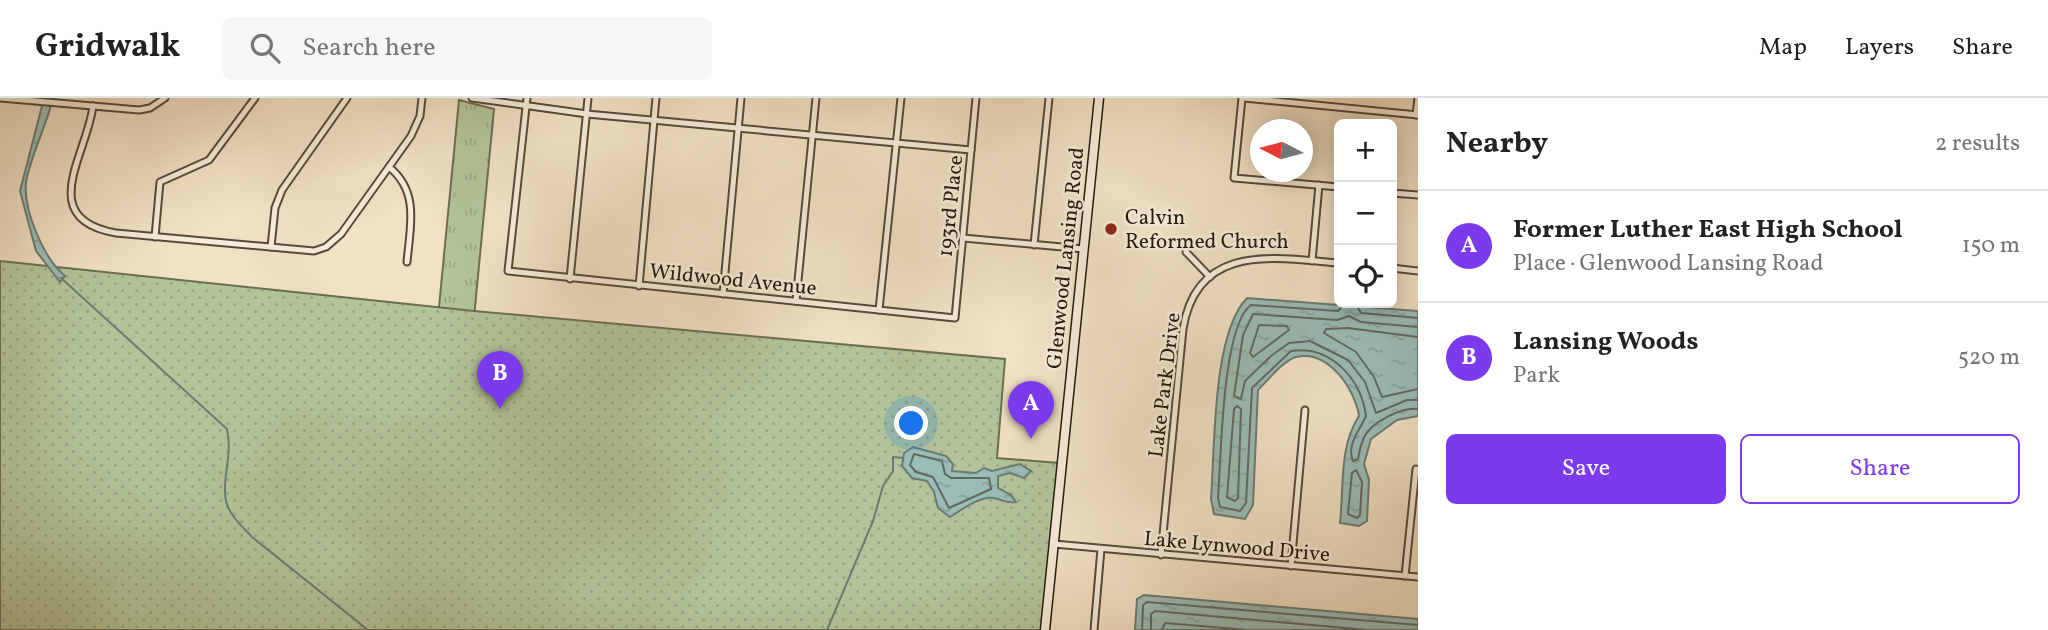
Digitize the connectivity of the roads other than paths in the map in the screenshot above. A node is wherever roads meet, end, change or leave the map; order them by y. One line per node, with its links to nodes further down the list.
1 (0, 98): 18 (street)
2 (255, 98): 32 (street)
3 (347, 98): 35 (street)
4 (422, 98): 27 (street)
5 (472, 98): 19 (street)
6 (527, 98): 19 (street)
7 (588, 98): 20 (street)
8 (656, 98): 22 (street)
9 (741, 98): 23 (street)
10 (816, 98): 24 (street)
11 (901, 98): 25 (street)
12 (976, 98): 26 (street, 193rd Place)
13 (1049, 98): 34 (street)
14 (1099, 98): 36 (main road, Glenwood Lansing Road)
15 (1243, 98): 21 (street); 28 (street)
16 (1418, 98): 21 (street)
17 (163, 101): 18 (street)
18 (93, 106): 32 (street)
19 (526, 107): 20 (street); 44 (street, Wildwood Avenue)
20 (587, 114): 22 (street); 44 (street)
21 (1417, 115)
22 (654, 119): 23 (street); 45 (street)
23 (738, 128): 24 (street); 46 (street)
24 (813, 135): 25 (street); 47 (street)
25 (897, 143): 26 (street); 48 (street)
26 (971, 150): 33 (street, 193rd Place)
27 (388, 167): 35 (street); 39 (street)
28 (1319, 185): 29 (street); 38 (street)
29 (1334, 186)
30 (1397, 193): 31 (street)
31 (1418, 195)
32 (155, 237): 35 (street)
33 (963, 237): 34 (street); 49 (street, 193rd Place)
34 (1034, 245): 36 (street)
35 (271, 247)
36 (1084, 250): 52 (main road, Glenwood Lansing Road)
37 (1186, 252): 43 (street)
38 (1312, 261): 40 (street, Lake Park Drive); 43 (street, Lake Park Drive)
39 (407, 262)
40 (1334, 263)
41 (1397, 269): 42 (street)
42 (1418, 271)
43 (1210, 277): 54 (street, Lake Park Drive)
44 (570, 279): 45 (street, Wildwood Avenue)
45 (639, 286): 46 (street, Wildwood Avenue)
46 (723, 294): 47 (street, Wildwood Avenue)
47 (796, 301): 48 (street, Wildwood Avenue)
48 (879, 310): 49 (street, Wildwood Avenue)
49 (955, 318)
50 (1305, 410): 55 (street)
51 (1416, 469): 56 (street)
52 (1054, 544): 53 (street, Lake Lynwood Drive); 58 (main road, Glenwood Lansing Road)
53 (1101, 550): 54 (street, Lake Lynwood Drive); 59 (street)
54 (1160, 555): 55 (street, Lake Lynwood Drive)
55 (1291, 566): 56 (street, Lake Lynwood Drive)
56 (1405, 576): 57 (street, Lake Lynwood Drive)
57 (1418, 578)
58 (1045, 630)
59 (1094, 630)

